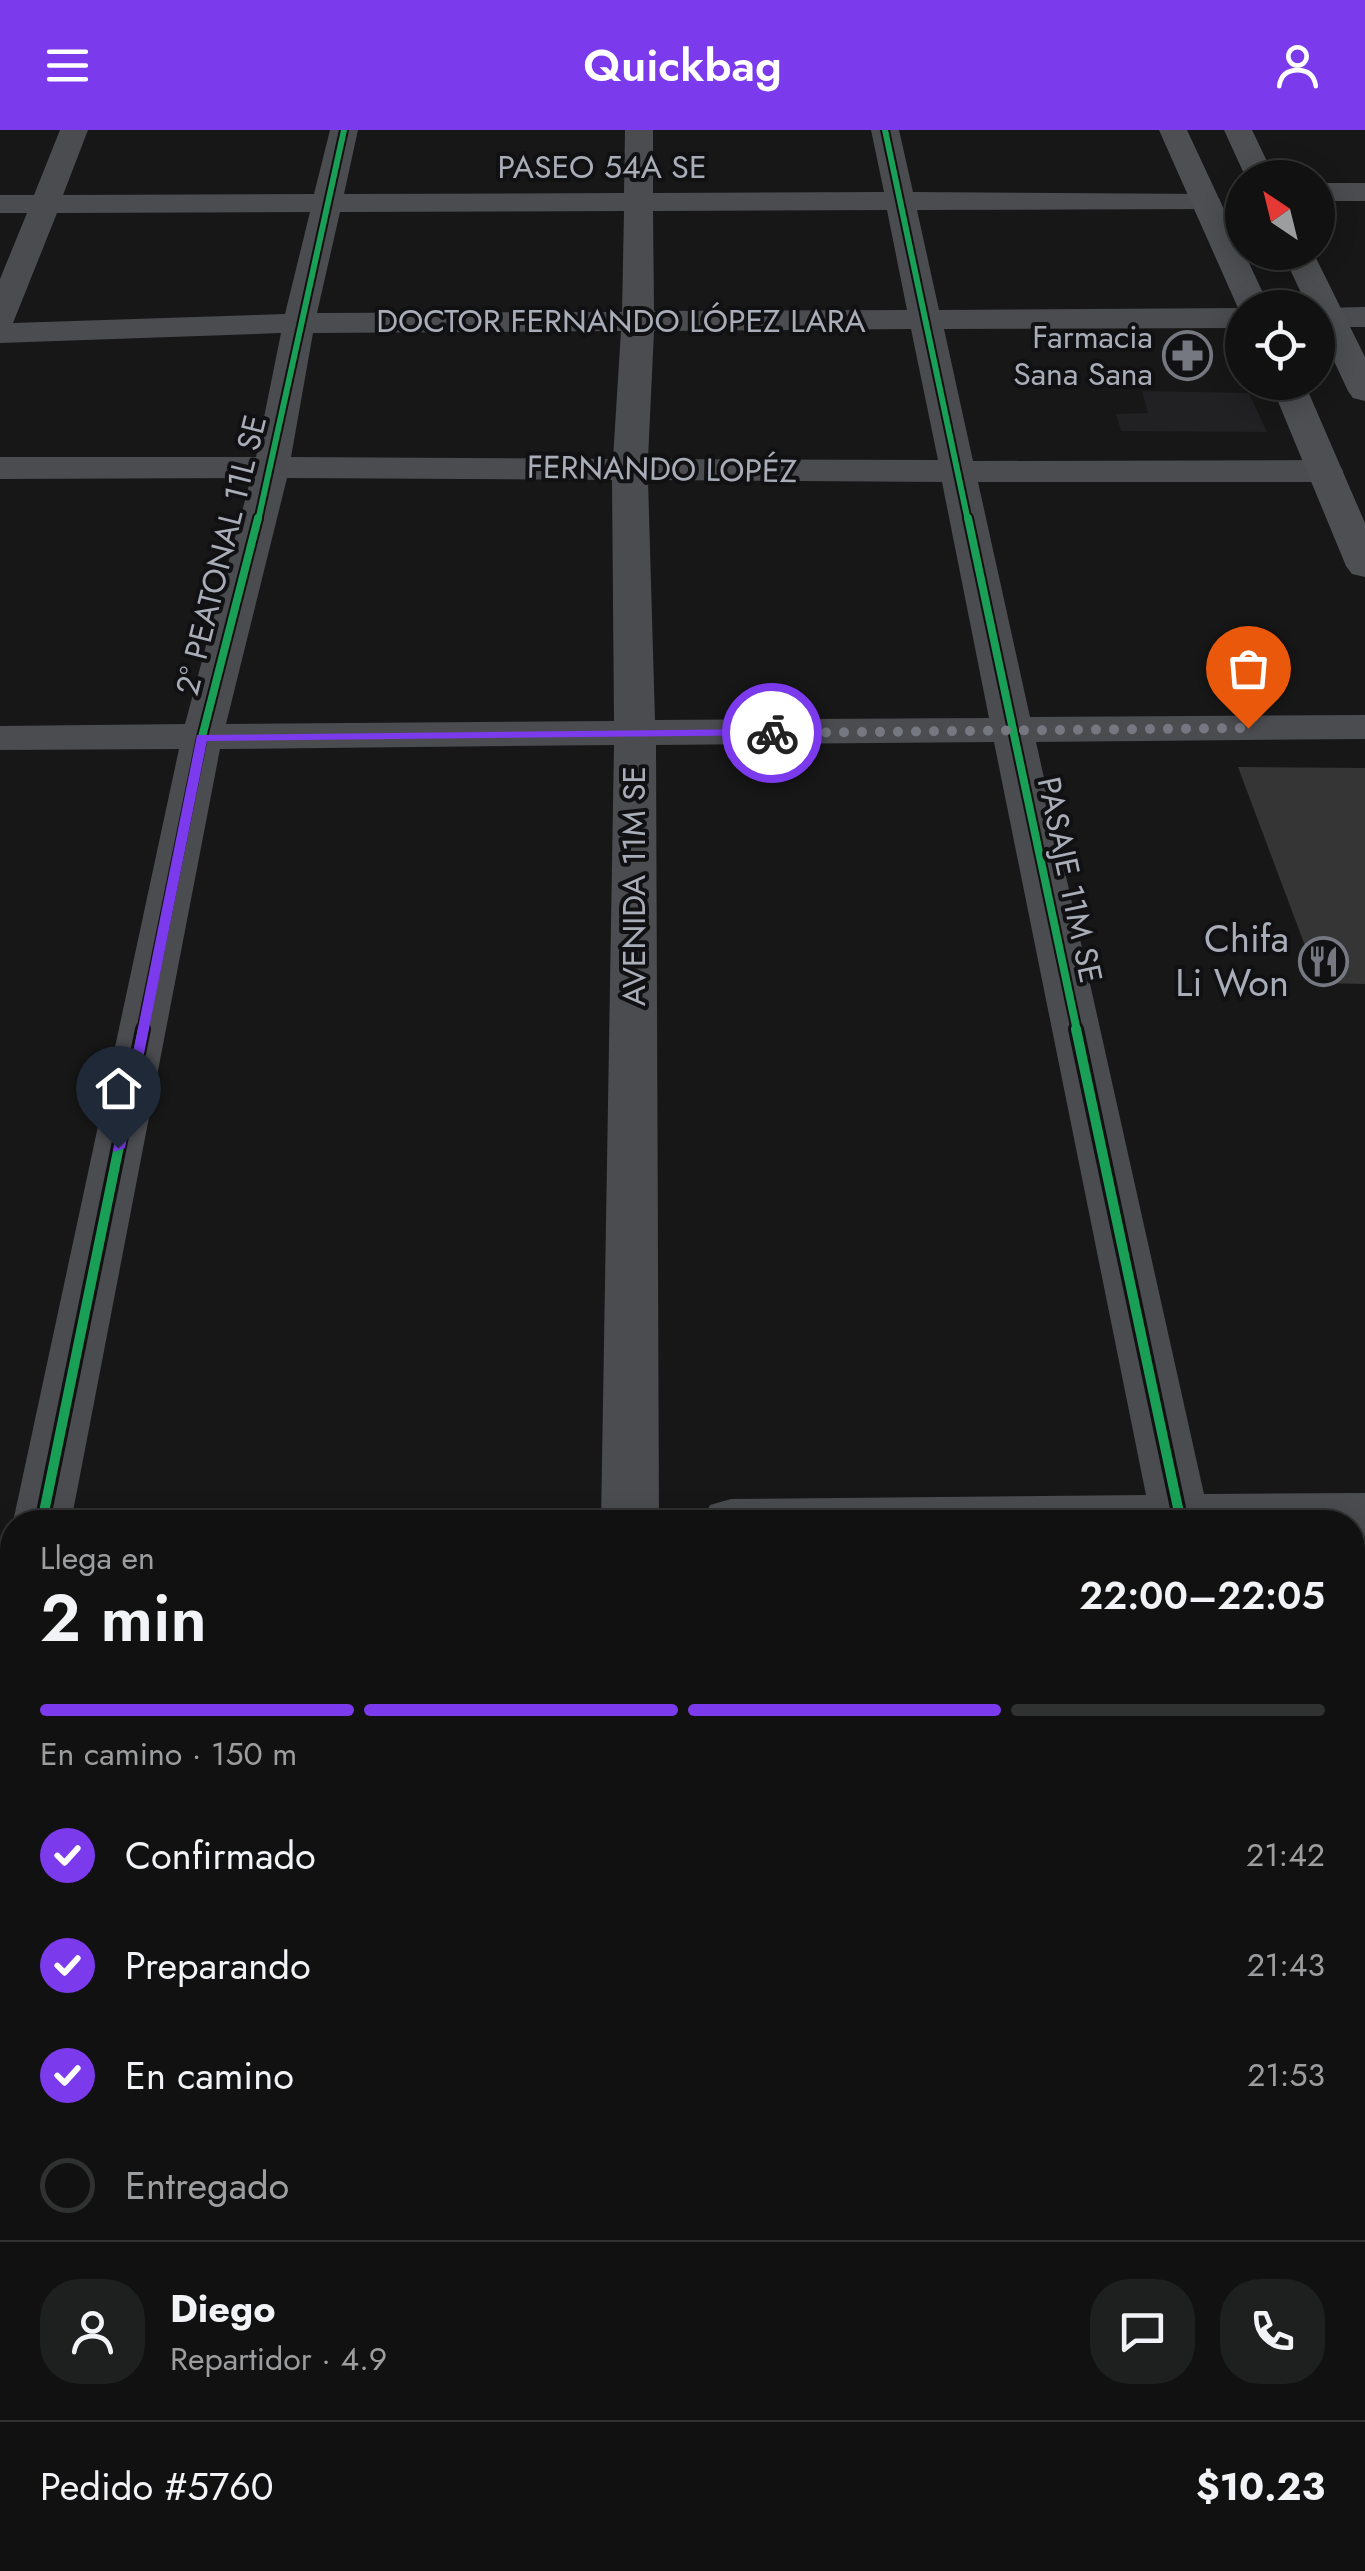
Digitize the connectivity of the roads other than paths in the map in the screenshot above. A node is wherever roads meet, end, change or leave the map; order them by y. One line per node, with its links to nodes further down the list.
1 (74, 130): 13 (street)
2 (344, 130): 15 (street, 2° PEATONAL 11L SE)
3 (639, 130): 12 (street, AVENIDA 11M SE)
4 (885, 130): 10 (street, PASAJE 11M SE)
5 (1173, 130): 11 (main road)
6 (1238, 130): 7 (main road)
7 (1252, 160)
8 (1335, 192): 9 (street)
9 (1365, 192)
10 (900, 199): 11 (street, PASEO 54A SE); 12 (street, PASEO 54A SE); 21 (street, PASAJE 11M SE)
11 (1205, 200): 16 (main road)
12 (638, 202): 15 (street, PASEO 54A SE); 22 (street, AVENIDA 11M SE)
13 (47, 203): 14 (street, PASEO 54A SE); 15 (street, PASEO 54A SE); 20 (street)
14 (0, 204)
15 (326, 204): 23 (street, 2° PEATONAL 11L SE)
16 (1245, 290)
17 (1225, 308): 21 (street, DOCTOR FERNANDO LÓPEZ LARA)
18 (1335, 317): 19 (street)
19 (1365, 317)
20 (0, 319)
21 (925, 319): 22 (street, DOCTOR FERNANDO LÓPEZ LARA); 32 (street, PASAJE 11M SE)
22 (638, 321): 23 (street, DOCTOR FERNANDO LÓPEZ LARA); 29 (street, AVENIDA 11M SE)
23 (298, 323): 24 (street, DOCTOR FERNANDO LÓPEZ LARA); 28 (street, 2° PEATONAL 11L SE)
24 (0, 333)
25 (1335, 338): 26 (main road)
26 (1365, 391)
27 (1295, 400): 31 (main road)
28 (272, 466): 29 (street, FERNANDO LOPÉZ); 30 (street, FERNANDO LOPÉZ); 37 (street, 2° PEATONAL 11L SE)
29 (630, 467): 32 (street, FERNANDO LOPÉZ); 36 (street, AVENIDA 11M SE)
30 (0, 468)
31 (1325, 472): 32 (street, FERNANDO LOPÉZ); 33 (main road)
32 (958, 474): 35 (street, PASAJE 11M SE)
33 (1365, 566)
34 (1365, 727): 35 (street)
35 (1013, 732): 36 (street); 41 (street, PASAJE 11M SE)
36 (635, 734): 37 (street); 40 (street, AVENIDA 11M SE)
37 (202, 737): 38 (street); 39 (street, 2° PEATONAL 11L SE)
38 (0, 738)
39 (44, 1510)
40 (630, 1510)
41 (1178, 1510)

